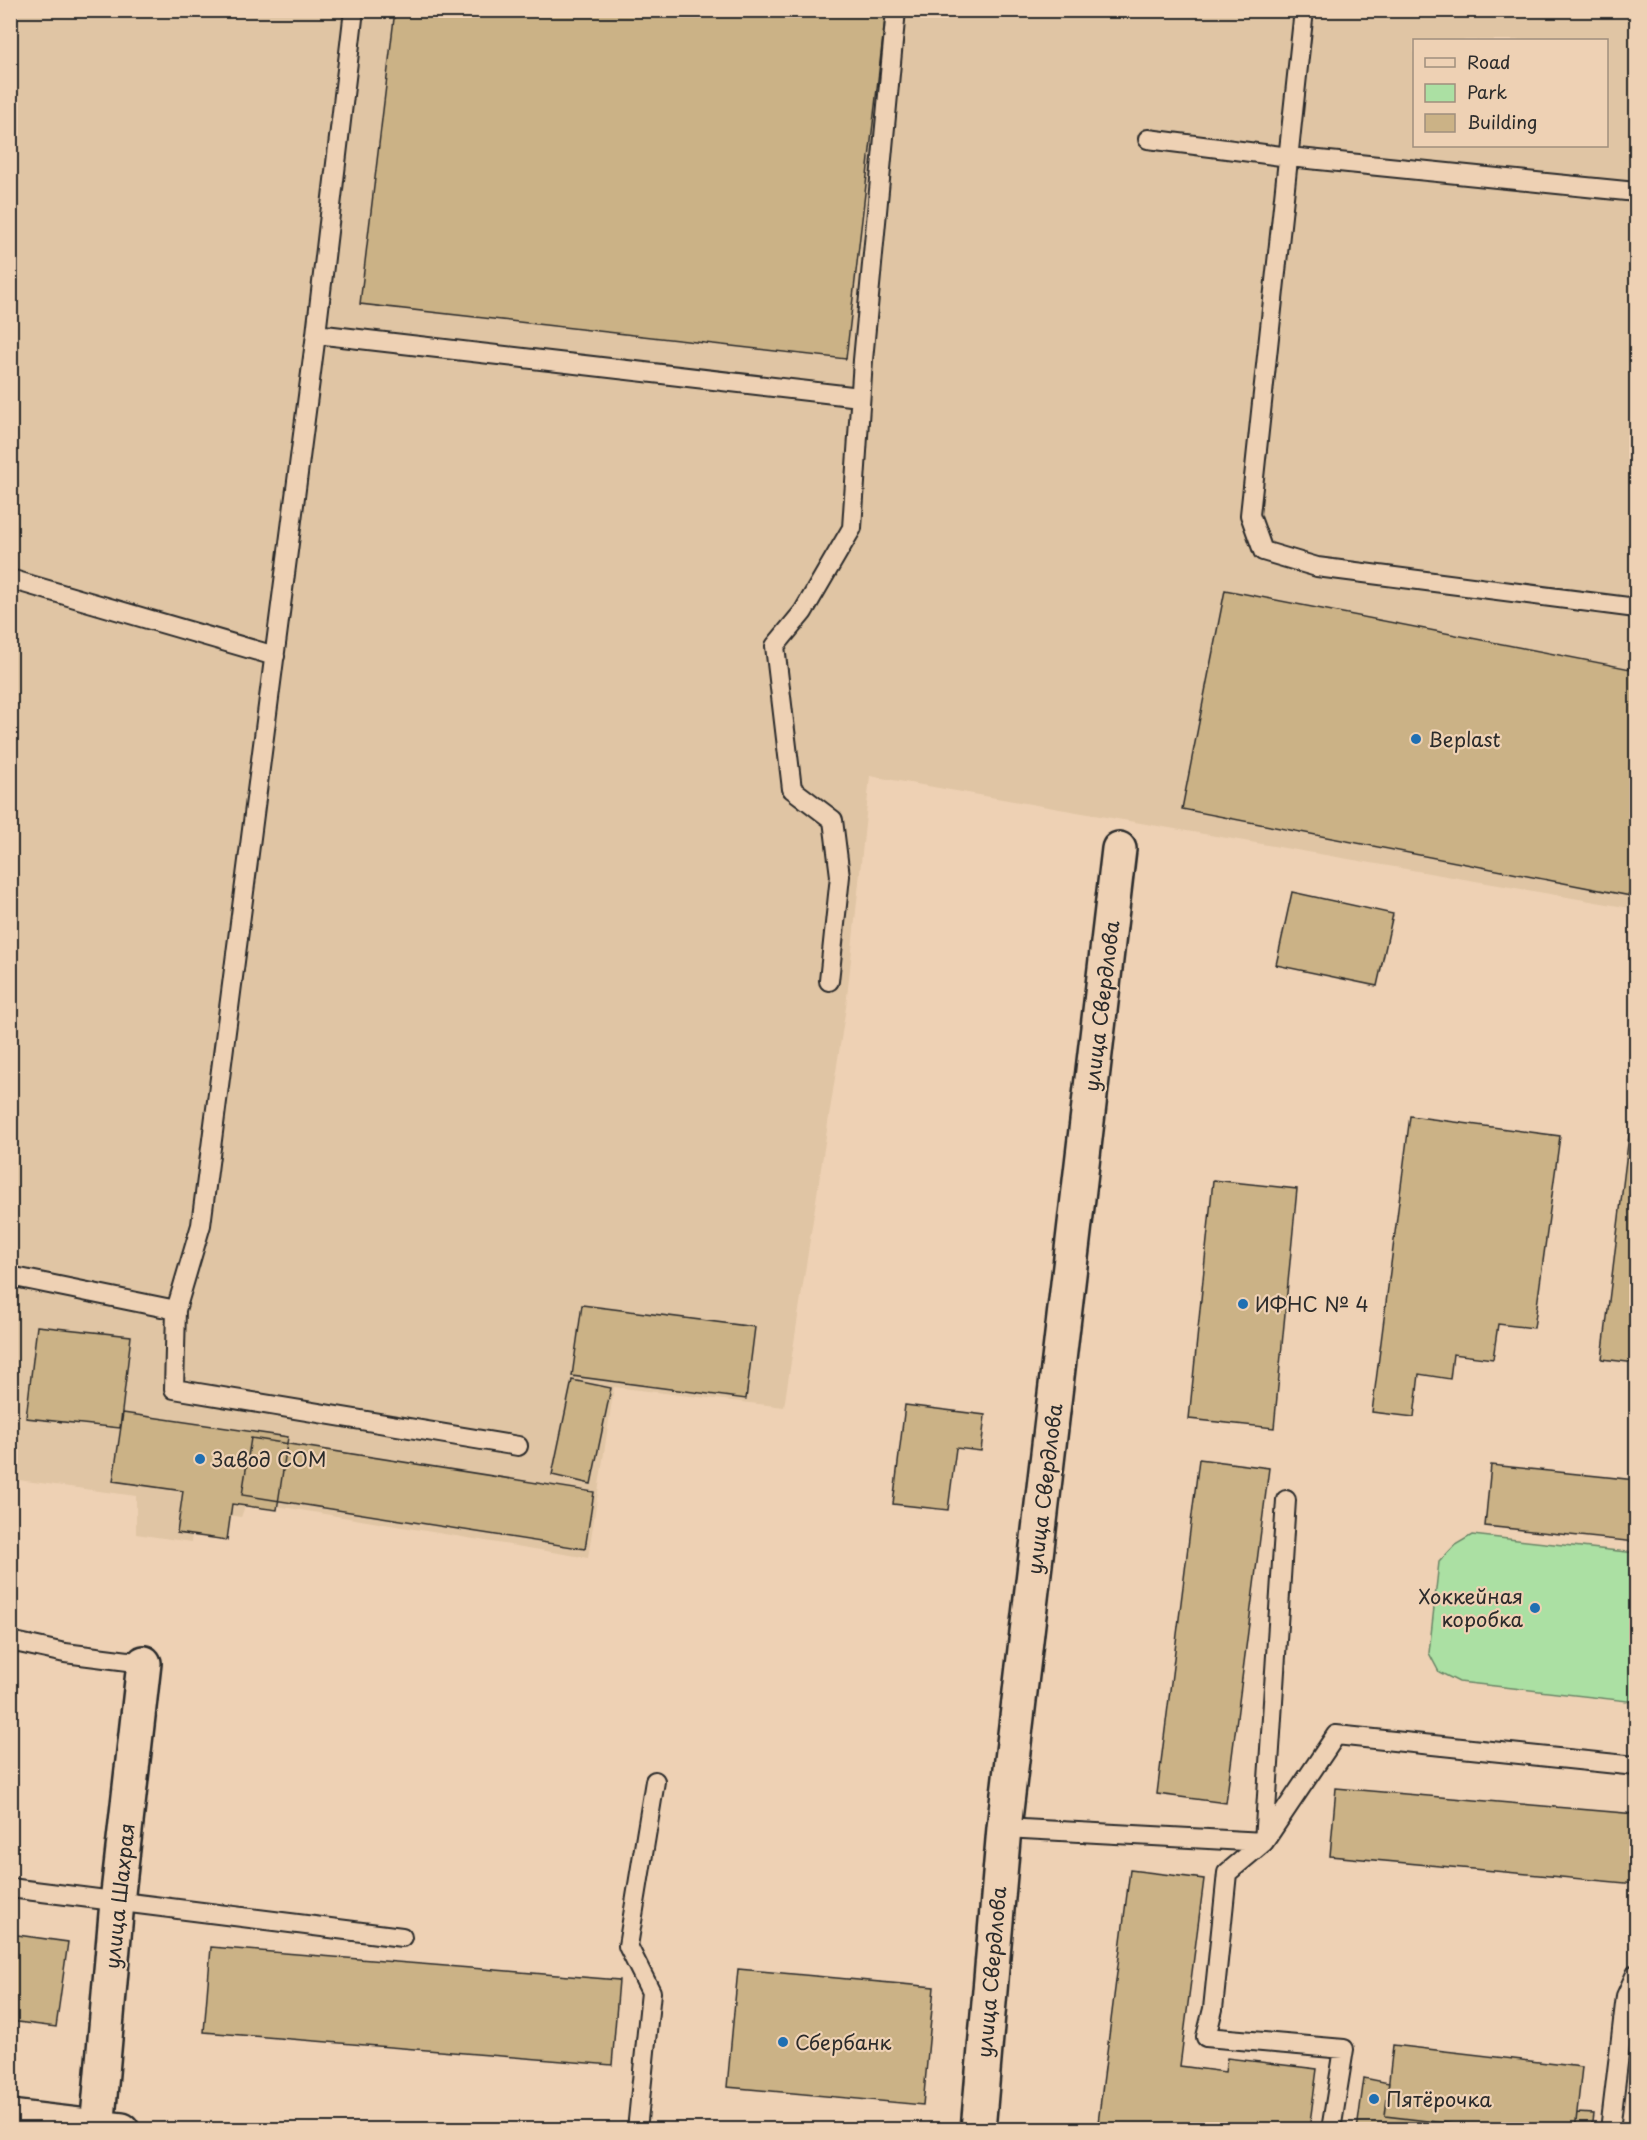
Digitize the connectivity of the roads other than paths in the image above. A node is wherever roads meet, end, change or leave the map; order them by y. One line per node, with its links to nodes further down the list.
1 (354, 10): 7 (lane)
2 (896, 10): 8 (lane)
3 (1304, 10): 5 (lane)
4 (1148, 140): 5 (lane)
5 (1289, 158): 6 (lane); 10 (lane)
6 (1636, 192)
7 (316, 334): 8 (lane); 11 (lane)
8 (860, 397): 13 (lane)
9 (10, 579): 11 (lane)
10 (1636, 608)
11 (275, 656): 15 (lane)
12 (1119, 849): 22 (street, улица Свердлова)
13 (829, 981)
14 (10, 1276): 15 (lane)
15 (176, 1310): 16 (lane)
16 (518, 1446)
17 (1286, 1500): 23 (lane)
18 (10, 1641): 19 (lane)
19 (144, 1663): 25 (street, улица Шахрая)
20 (1636, 1766): 23 (lane)
21 (655, 1781): 30 (lane)
22 (1004, 1828): 23 (lane); 31 (street, улица Свердлова)
23 (1264, 1842): 32 (lane)
24 (10, 1888): 25 (lane)
25 (117, 1902): 26 (lane); 29 (street, улица Шахрая)
26 (402, 1937)
27 (1636, 1974): 33 (lane)
28 (10, 2116): 29 (street)
29 (106, 2129)
30 (637, 2130)
31 (978, 2130)
32 (1331, 2130)
33 (1610, 2130)

